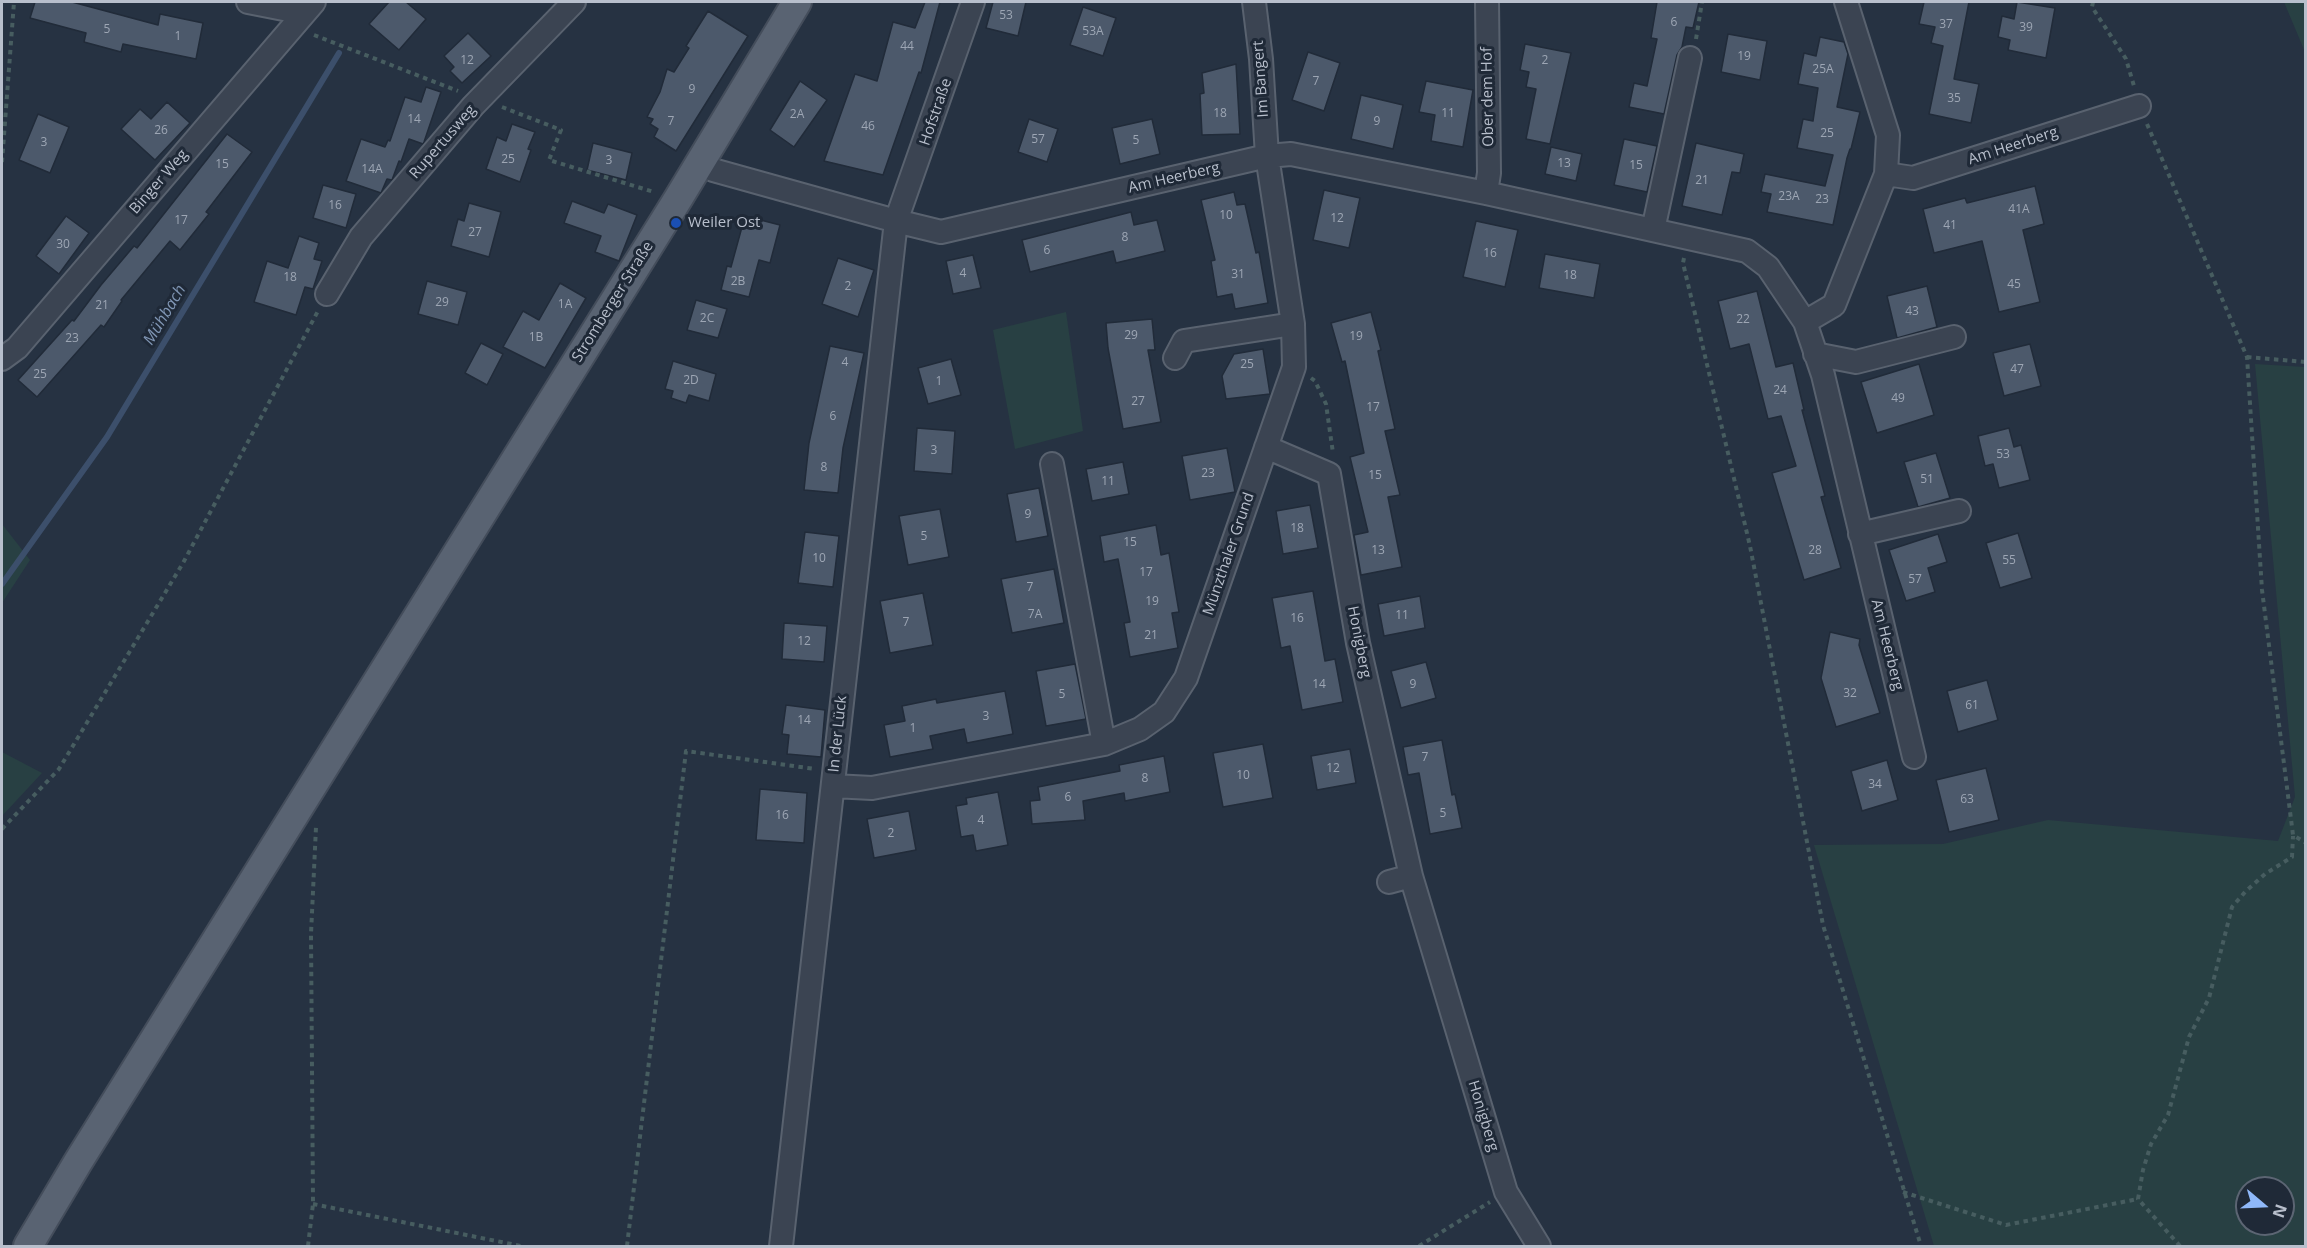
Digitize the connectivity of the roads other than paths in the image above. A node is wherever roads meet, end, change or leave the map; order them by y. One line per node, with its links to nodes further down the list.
1 (248, 2): 8 (street)
2 (574, 2): 17 (street, Rupertusweg)
3 (797, 2): 12 (main road, Stromberger Straße)
4 (974, 2): 15 (street, Hofstraße)
5 (1254, 2): 11 (street, Im Bangert)
6 (1487, 2): 14 (street, Ober dem Hof)
7 (1846, 2): 13 (street)
8 (309, 7): 23 (street, Binger Weg)
9 (1690, 58): 16 (street)
10 (2139, 106): 13 (street, Am Heerberg)
11 (1267, 156): 14 (street, Am Heerberg); 15 (street, Am Heerberg); 19 (street, Münzthaler Grund)
12 (700, 162): 15 (street, Am Heerberg); 31 (main road, Stromberger Straße)
13 (1886, 174): 18 (street)
14 (1486, 193): 16 (street, Am Heerberg)
15 (897, 221): 30 (street, In der Lück)
16 (1653, 230): 18 (street, Am Heerberg)
17 (327, 294)
18 (1805, 322): 21 (street, Am Heerberg)
19 (1293, 324): 22 (street); 24 (street, Münzthaler Grund)
20 (1953, 337): 21 (street)
21 (1815, 354): 27 (street, Am Heerberg)
22 (1175, 358)
23 (2, 359)
24 (1266, 447): 28 (street, Münzthaler Grund); 33 (street, Honigberg)
25 (1052, 464): 28 (street)
26 (1959, 511): 27 (street)
27 (1860, 534): 29 (street, Am Heerberg)
28 (1104, 744): 30 (street, Münzthaler Grund)
29 (1914, 757)
30 (833, 779): 32 (street, In der Lück)
31 (28, 1246)
32 (781, 1246)
33 (1539, 1246)

